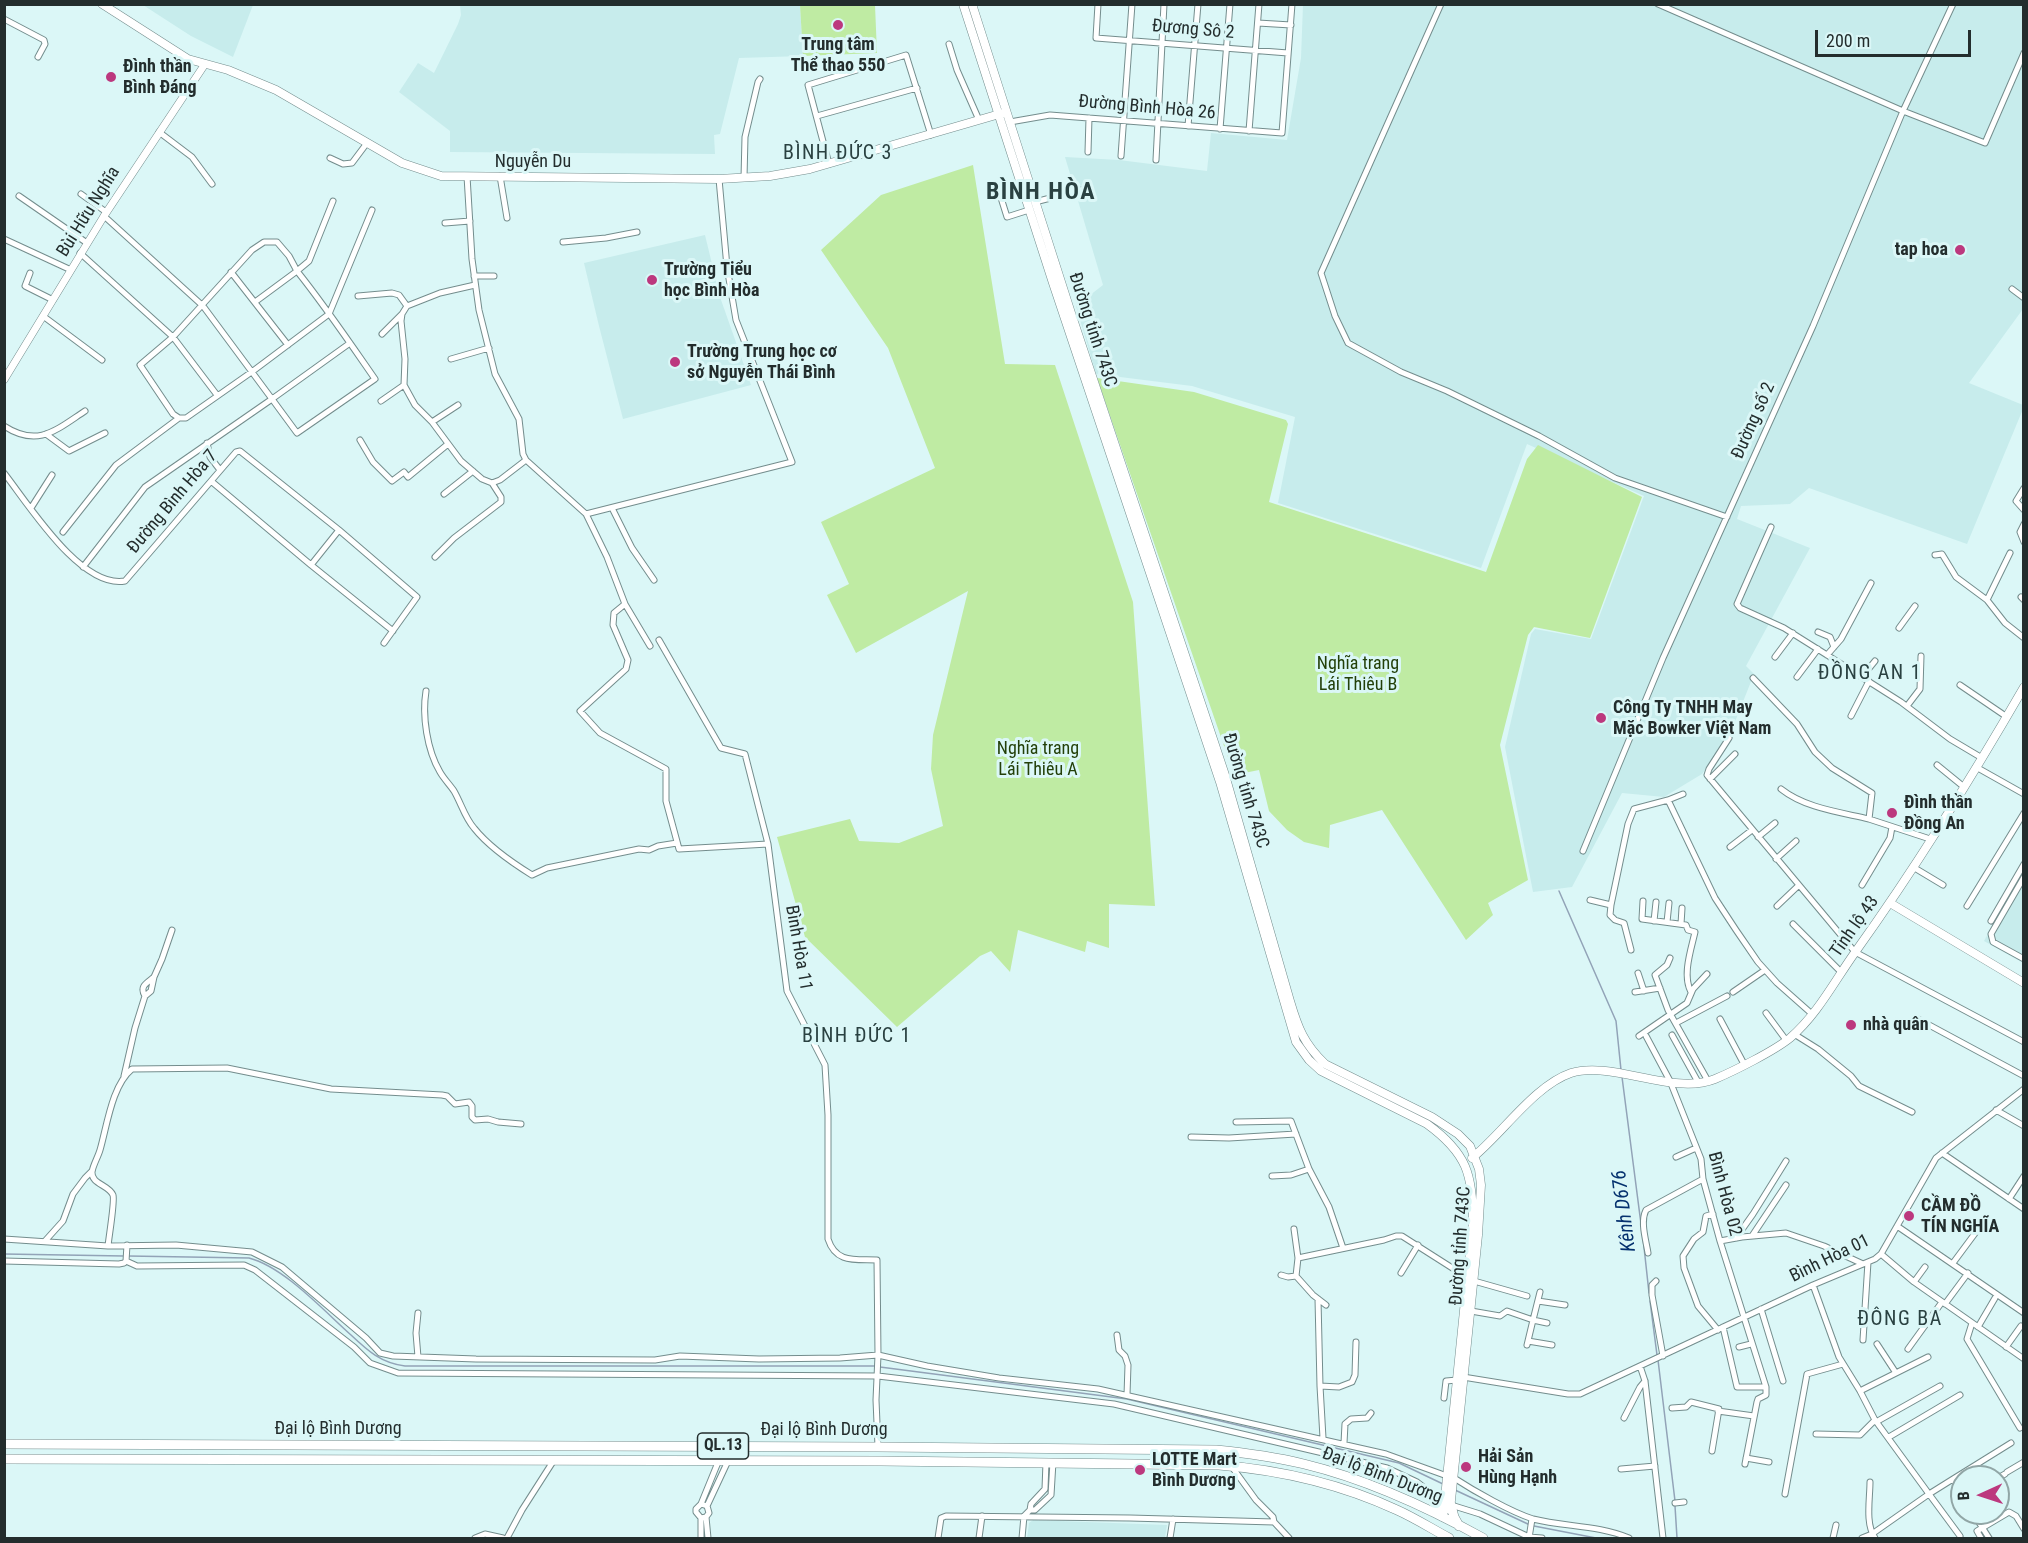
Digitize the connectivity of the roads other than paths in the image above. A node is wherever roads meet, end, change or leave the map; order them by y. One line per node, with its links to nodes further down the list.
1 (102, 4): 26 (main road, Nguyễn Du)
2 (963, 4): 30 (main road, Đường tỉnh 743C)
3 (972, 4): 30 (main road, Đường tỉnh 743C)
4 (1098, 4): 17 (street, Đương Sô 2)
5 (1132, 4): 17 (street)
6 (1164, 4): 18 (street)
7 (1198, 4): 20 (street)
8 (1230, 4): 21 (street)
9 (1259, 4): 15 (street)
10 (1292, 4): 16 (street)
11 (1441, 4): 124 (street)
12 (1658, 4): 29 (street)
13 (1953, 4): 29 (street, Đường số 2)
14 (4, 19): 25 (street)
15 (1258, 23): 16 (street); 22 (street)
16 (1291, 25): 23 (street)
17 (1130, 40): 18 (street, Đương Sô 2); 34 (street)
18 (1161, 43): 20 (street, Đương Sô 2); 36 (street)
19 (949, 44): 33 (street)
20 (1195, 46): 21 (street, Đương Sô 2); 37 (street)
21 (1227, 48): 22 (street, Đương Sô 2); 38 (street)
22 (1256, 50): 23 (street, Đương Sô 2); 39 (street)
23 (1288, 52): 39 (street, Đường Bình Hòa 26)
24 (2024, 53): 29 (street)
25 (38, 57)
26 (205, 64): 40 (street, Bùi Hữu Nghĩa); 42 (main road, Nguyễn Du)
27 (760, 79): 50 (street)
28 (917, 88): 31 (street); 31 (street); 41 (street)
29 (1903, 111): 124 (street, Đường số 2)
30 (1003, 113): 33 (main road, Nguyễn Du); 35 (main road, Đường tỉnh 743C)
31 (817, 116): 47 (street)
32 (1089, 118): 34 (street, Đường Bình Hòa 26); 35 (street, Đường Bình Hòa 26); 43 (street)
33 (979, 120): 41 (main road, Nguyễn Du)
34 (1124, 121): 36 (street, Đường Bình Hòa 26); 44 (street)
35 (1006, 123): 58 (main road, Đường tỉnh 743C); 60 (main road, Đường tỉnh 743C)
36 (1159, 124): 37 (street, Đường Bình Hòa 26); 46 (street)
37 (1188, 126): 38 (street, Đường Bình Hòa 26)
38 (1220, 129): 39 (street, Đường Bình Hòa 26)
39 (1249, 131)
40 (159, 132): 52 (street); 61 (street, Bùi Hữu Nghĩa)
41 (931, 135): 47 (main road, Nguyễn Du)
42 (367, 143): 45 (street); 48 (main road, Nguyễn Du)
43 (1088, 152)
44 (1121, 156)
45 (330, 158)
46 (1156, 160)
47 (829, 164): 50 (main road, Nguyễn Du)
48 (467, 176): 49 (main road, Nguyễn Du); 63 (street)
49 (500, 176): 51 (main road, Nguyễn Du); 62 (street)
50 (744, 178): 51 (main road, Nguyễn Du)
51 (718, 179): 121 (street)
52 (212, 184)
53 (997, 185): 60 (street)
54 (1082, 190): 58 (street)
55 (81, 194): 61 (street)
56 (19, 196): 69 (street)
57 (333, 201): 72 (street)
58 (1035, 202): 66 (main road, Đường tỉnh 743C)
59 (372, 210): 85 (street)
60 (1029, 210): 66 (main road, Đường tỉnh 743C)
61 (105, 214): 69 (street, Bùi Hữu Nghĩa); 83 (street)
62 (507, 218)
63 (470, 221): 64 (street); 75 (street)
64 (445, 223)
65 (637, 232): 68 (street)
66 (1042, 238): 183 (main road, Đường tỉnh 743C)
67 (4, 239): 71 (street)
68 (563, 242)
69 (87, 243): 70 (street, Bùi Hữu Nghĩa)
70 (80, 253): 71 (street, Bùi Hữu Nghĩa); 89 (street)
71 (71, 270): 81 (street, Bùi Hữu Nghĩa)
72 (297, 271): 73 (street); 82 (street); 85 (street)
73 (231, 272): 82 (street); 83 (street)
74 (30, 273): 81 (street)
75 (474, 276): 76 (street); 77 (street)
76 (494, 276)
77 (475, 285): 84 (street); 92 (street)
78 (2012, 289): 80 (street)
79 (358, 296): 84 (street)
80 (2024, 298)
81 (53, 300): 87 (street, Bùi Hữu Nghĩa)
82 (255, 302): 91 (street)
83 (203, 306): 89 (street); 95 (street)
84 (407, 306): 86 (street)
85 (329, 314): 90 (street); 91 (street)
86 (402, 314): 88 (street); 97 (street)
87 (44, 316): 94 (street); 96 (street, Bùi Hữu Nghĩa)
88 (382, 334)
89 (173, 337): 98 (street); 103 (street)
90 (350, 343): 99 (street); 99 (street)
91 (288, 345): 95 (street)
92 (489, 348): 93 (street); 111 (street)
93 (451, 359)
94 (102, 360)
95 (253, 371): 98 (street); 99 (street)
96 (5, 379)
97 (404, 385): 100 (street); 104 (street)
98 (217, 395): 103 (street)
99 (273, 399): 109 (street)
100 (381, 401)
101 (458, 405): 104 (street)
102 (85, 411): 106 (street)
103 (179, 418): 128 (street)
104 (432, 422): 110 (street)
105 (4, 426): 106 (street)
106 (46, 434): 107 (street)
107 (105, 434)
108 (360, 440): 110 (street)
109 (207, 443): 112 (street); 134 (street)
110 (448, 444): 113 (street)
111 (526, 460): 117 (street); 123 (street)
112 (220, 470): 116 (street, Đường Bình Hòa 7); 127 (street, Đường Bình Hòa 7)
113 (473, 471): 117 (street); 119 (street)
114 (4, 473): 120 (street, Đường Bình Hòa 7)
115 (52, 475): 120 (street)
116 (211, 481): 133 (street); 134 (street, Đường Bình Hòa 7)
117 (492, 483): 132 (street)
118 (2024, 488): 122 (street)
119 (444, 494)
120 (31, 508): 134 (street, Đường Bình Hòa 7)
121 (612, 508): 123 (street); 135 (street)
122 (2024, 510)
123 (586, 514): 138 (street)
124 (1727, 518): 187 (street, Đường số 2)
125 (2024, 524): 129 (street)
126 (1771, 527): 143 (street)
127 (339, 530): 133 (street); 141 (street, Đường Bình Hòa 7)
128 (63, 532)
129 (2024, 542)
130 (2010, 553): 137 (street)
131 (1935, 555): 137 (street)
132 (435, 557)
133 (311, 565): 141 (street)
134 (83, 567)
135 (654, 580)
136 (1871, 583): 148 (street)
137 (1987, 600): 144 (street)
138 (625, 604): 147 (street); 184 (street)
139 (1915, 606): 140 (street)
140 (1899, 628)
141 (393, 631): 146 (street, Đường Bình Hòa 7)
142 (1818, 632): 148 (street)
143 (1793, 633): 149 (street); 152 (street)
144 (2024, 638)
145 (659, 640): 185 (street, Bình Hòa 11)
146 (384, 643)
147 (650, 646)
148 (1834, 647): 150 (street)
149 (1818, 649): 150 (street); 154 (street)
150 (1827, 655): 155 (street)
151 (1921, 656): 161 (street)
152 (1775, 657)
153 (1875, 661): 155 (street)
154 (1797, 677)
155 (1862, 677): 157 (street)
156 (1753, 678): 176 (street)
157 (1869, 681): 161 (street); 162 (street)
158 (1960, 685): 163 (street)
159 (2024, 687): 163 (main road, Tỉnh lộ 43)
160 (426, 691): 184 (street)
161 (1907, 706): 166 (street)
162 (1851, 716)
163 (2007, 717): 166 (main road, Tỉnh lộ 43)
164 (1729, 738): 169 (street)
165 (1735, 754): 169 (street)
166 (1982, 758): 168 (main road, Tỉnh lộ 43)
167 (1937, 765): 170 (street)
168 (1976, 767): 170 (main road, Tỉnh lộ 43); 173 (street)
169 (1710, 779): 179 (street)
170 (1964, 787): 181 (main road, Tỉnh lộ 43)
171 (1781, 789): 176 (street)
172 (1683, 794): 174 (street)
173 (2024, 794)
174 (1668, 800): 200 (street); 214 (street)
175 (2024, 813): 202 (street)
176 (1869, 819): 178 (street)
177 (1775, 823): 180 (street)
178 (1893, 826): 181 (street); 192 (street)
179 (1752, 830): 180 (street); 186 (street)
180 (1758, 837): 188 (street)
181 (1930, 839): 190 (main road, Tỉnh lộ 43)
182 (1796, 841): 188 (street)
183 (1242, 842): 251 (main road, Đường tỉnh 743C); 254 (main road, Đường tỉnh 743C)
184 (677, 843): 185 (street)
185 (768, 844): 323 (street, Bình Hòa 11)
186 (1730, 847)
187 (1583, 851)
188 (1776, 859): 194 (street)
189 (2024, 864): 205 (street)
190 (1913, 867): 193 (street); 199 (main road, Tỉnh lộ 43)
191 (2024, 877): 213 (street)
192 (1862, 885)
193 (1943, 885)
194 (1798, 886): 201 (street); 211 (street)
195 (1590, 900): 200 (street)
196 (1643, 901): 204 (street)
197 (1656, 902): 204 (street)
198 (1669, 903): 206 (street)
199 (1890, 903): 211 (main road, Tỉnh lộ 43); 218 (main road)
200 (1611, 904): 210 (street)
201 (1777, 906)
202 (1967, 906)
203 (1682, 908): 207 (street)
204 (1654, 921): 206 (street)
205 (1990, 921)
206 (1666, 922): 207 (street)
207 (1681, 924): 222 (street)
208 (1793, 924): 215 (street)
209 (172, 930): 236 (street)
210 (1631, 950)
211 (1855, 952): 215 (main road, Tỉnh lộ 43); 234 (street)
212 (1670, 958): 219 (street)
213 (2024, 959)
214 (1765, 970): 223 (street); 226 (street)
215 (1841, 972): 226 (main road, Tỉnh lộ 43)
216 (1638, 973): 220 (street)
217 (1707, 974): 222 (street)
218 (2024, 983)
219 (1660, 988): 220 (street); 227 (street)
220 (1644, 991): 221 (street)
221 (1635, 992)
222 (1691, 992): 227 (street)
223 (1733, 992)
224 (1727, 996): 230 (street)
225 (1766, 1013): 233 (street)
226 (1812, 1014): 231 (main road, Tỉnh lộ 43)
227 (1672, 1016): 230 (street); 238 (street, Bình Hòa 02)
228 (1719, 1019): 235 (street)
229 (1918, 1019): 237 (street)
230 (1676, 1023): 239 (street)
231 (1794, 1034): 233 (main road, Tỉnh lộ 43); 243 (street)
232 (1672, 1035): 240 (street)
233 (1786, 1040): 235 (main road, Tỉnh lộ 43)
234 (2024, 1042)
235 (1744, 1064): 239 (main road, Tỉnh lộ 43)
236 (124, 1076): 245 (street); 256 (street)
237 (2024, 1076)
238 (1670, 1081): 240 (main road, Tỉnh lộ 43); 249 (street, Bình Hòa 02); 251 (main road, Tỉnh lộ 43)
239 (1708, 1081): 240 (main road, Tỉnh lộ 43)
240 (1698, 1082)
241 (2024, 1089): 242 (street, Bình Hòa 01)
242 (1996, 1110): 246 (street); 250 (street, Bình Hòa 01)
243 (1912, 1112)
244 (1236, 1122): 247 (street)
245 (521, 1124)
246 (2024, 1126)
247 (1296, 1134): 248 (street); 255 (street)
248 (1191, 1137)
249 (1696, 1148): 252 (street); 259 (street, Bình Hòa 02)
250 (1942, 1153): 261 (street); 264 (street, Bình Hòa 01)
251 (1476, 1156): 254 (main road); 288 (main road, Đường tỉnh 743C)
252 (1676, 1157)
253 (1786, 1161): 268 (street)
254 (1465, 1164): 288 (main road, Đường tỉnh 743C)
255 (1309, 1169): 257 (street); 275 (street)
256 (92, 1172): 270 (street); 273 (street)
257 (1272, 1176)
258 (2024, 1176): 261 (street)
259 (1703, 1179): 263 (street, Bình Hòa 02); 276 (street)
260 (1786, 1185): 267 (street)
261 (2009, 1199): 262 (street)
262 (2024, 1209)
263 (1713, 1214): 271 (street, Bình Hòa 02); 312 (street)
264 (1897, 1226): 277 (street, Bình Hòa 01); 282 (street)
265 (1979, 1228): 282 (street)
266 (1294, 1229): 278 (street)
267 (1752, 1236): 268 (street); 281 (street)
268 (1736, 1238): 271 (street)
269 (4, 1239): 270 (street)
270 (45, 1241): 273 (street)
271 (1720, 1241): 306 (street, Bình Hòa 02)
272 (1418, 1245): 275 (street); 284 (street); 288 (street)
273 (108, 1246): 274 (street)
274 (127, 1246): 280 (street); 322 (street)
275 (1343, 1248): 278 (street)
276 (1648, 1252)
277 (1881, 1254): 281 (street, Bình Hòa 01); 290 (street)
278 (1299, 1258): 287 (street)
279 (4, 1261): 280 (street)
280 (126, 1261): 330 (street)
281 (1865, 1263): 291 (street, Bình Hòa 01); 314 (street)
282 (1953, 1263): 285 (street)
283 (1925, 1267): 290 (street)
284 (1401, 1273)
285 (1968, 1273): 299 (street); 305 (street)
286 (1281, 1275): 287 (street)
287 (1296, 1276): 295 (street)
288 (1471, 1280): 293 (street); 303 (main road, Đường tỉnh 743C); 331 (main road, Đường tỉnh 743C)
289 (1656, 1281): 298 (street)
290 (1914, 1282): 299 (street)
291 (1813, 1285): 302 (street, Bình Hòa 01); 327 (street)
292 (1540, 1292): 297 (street)
293 (1527, 1296)
294 (1995, 1298): 311 (street)
295 (1318, 1299): 300 (street); 334 (street)
296 (1660, 1299): 298 (street)
297 (1538, 1301): 301 (street); 307 (street)
298 (1653, 1303): 324 (street)
299 (1943, 1303): 309 (street); 321 (street)
300 (1326, 1305)
301 (1565, 1305)
302 (1761, 1309): 306 (street, Bình Hòa 01); 333 (street)
303 (1471, 1311): 307 (street); 331 (main road, Đường tỉnh 743C)
304 (418, 1313): 322 (street)
305 (2024, 1313)
306 (1744, 1316): 312 (street, Bình Hòa 01); 316 (street, Bình Hòa 02)
307 (1533, 1320): 308 (street); 318 (street)
308 (1547, 1323)
309 (1972, 1323): 311 (street); 347 (street)
310 (2020, 1326): 320 (street)
311 (1978, 1327): 320 (street)
312 (1720, 1328): 324 (street, Bình Hòa 01); 336 (street)
313 (1118, 1335): 338 (street)
314 (1863, 1341)
315 (1356, 1342): 334 (street)
316 (1751, 1344): 319 (street); 336 (street, Bình Hòa 02)
317 (1877, 1344): 329 (street)
318 (1552, 1345)
319 (1738, 1347)
320 (2006, 1347): 326 (street)
321 (1908, 1349)
322 (418, 1357): 323 (street)
323 (878, 1357): 330 (street); 338 (street)
324 (1660, 1357): 328 (street, Bình Hòa 01)
325 (1928, 1357): 329 (street)
326 (2024, 1359)
327 (1843, 1364): 337 (street); 374 (street)
328 (1642, 1365): 331 (street, Bình Hòa 01); 332 (street)
329 (1896, 1373): 337 (street)
330 (878, 1376): 356 (street); 378 (street)
331 (1459, 1378): 340 (street); 371 (main road, Đường tỉnh 743C)
332 (1646, 1381): 345 (street); 368 (street)
333 (1783, 1382)
334 (1320, 1386): 350 (street)
335 (1940, 1386): 346 (street)
336 (1766, 1387): 344 (street)
337 (1860, 1391): 346 (street)
338 (1127, 1395): 350 (street)
339 (1960, 1395): 349 (street)
340 (1444, 1398)
341 (1672, 1408): 342 (street)
342 (1719, 1411): 344 (street); 357 (street)
343 (1371, 1413): 351 (street)
344 (1754, 1416): 365 (street)
345 (1624, 1418)
346 (1875, 1421): 348 (street); 349 (street)
347 (2020, 1428)
348 (1816, 1434)
349 (1889, 1437): 375 (street)
350 (1323, 1438): 351 (street)
351 (1344, 1443): 371 (street)
352 (2011, 1443): 366 (street)
353 (4, 1444): 354 (highway, Đại lộ Bình Dương / QL.13)
354 (65, 1444): 355 (highway, Đại lộ Bình Dương / QL.13); 359 (highway)
355 (724, 1446): 356 (highway, Đại lộ Bình Dương / QL.13); 361 (highway)
356 (878, 1447): 362 (highway); 380 (highway, Đại lộ Bình Dương / QL.13)
357 (1712, 1451)
358 (4, 1458): 359 (highway, Đại lộ Bình Dương / QL.13)
359 (65, 1459): 360 (highway, Đại lộ Bình Dương / QL.13)
360 (555, 1459): 361 (highway, Đại lộ Bình Dương / QL.13); 398 (street)
361 (724, 1460): 362 (highway, Đại lộ Bình Dương / QL.13); 379 (street); 379 (street)
362 (881, 1461): 364 (highway, Đại lộ Bình Dương / QL.13)
363 (2024, 1461): 370 (street)
364 (1050, 1462): 367 (highway, Đại lộ Bình Dương / QL.13); 382 (street)
365 (1769, 1462)
366 (1976, 1465)
367 (1231, 1466): 387 (street); 395 (highway, Đại lộ Bình Dương / QL.13)
368 (1655, 1466): 369 (street); 410 (street)
369 (1622, 1469)
370 (2010, 1470)
371 (1450, 1477): 378 (main road, Đường tỉnh 743C); 386 (street)
372 (1950, 1481): 375 (street)
373 (1870, 1482): 393 (street)
374 (1785, 1494)
375 (1929, 1494): 393 (street); 394 (street)
376 (1684, 1502): 377 (street)
377 (1675, 1503)
378 (1447, 1504): 380 (highway); 384 (main road, Đường tỉnh 743C); 390 (highway); 399 (street)
379 (704, 1505): 383 (street); 383 (street)
380 (1431, 1511): 384 (highway, Đại lộ Bình Dương / QL.13)
381 (982, 1516): 382 (street); 402 (street); 403 (street)
382 (1024, 1516): 385 (street); 404 (street)
383 (704, 1517): 400 (street); 401 (street)
384 (1446, 1518): 390 (highway, Đại lộ Bình Dương / QL.13); 395 (highway)
385 (1173, 1519): 387 (street); 405 (street)
386 (1533, 1519): 396 (street); 399 (street)
387 (1274, 1522): 406 (street)
388 (1836, 1525): 411 (street)
389 (1980, 1525): 391 (street)
390 (1460, 1526): 407 (highway, Đại lộ Bình Dương / QL.13)
391 (1982, 1528): 392 (street); 413 (street); 414 (street)
392 (2024, 1529)
393 (1873, 1536): 412 (street)
394 (1960, 1536)
395 (1445, 1537)
396 (1620, 1537): 409 (street)
397 (475, 1538): 398 (street)
398 (508, 1538)
399 (1529, 1538): 408 (street)
400 (701, 1539)
401 (708, 1539)
402 (938, 1539)
403 (979, 1539)
404 (1022, 1539)
405 (1170, 1539)
406 (1289, 1539)
407 (1483, 1539)
408 (1542, 1539)
409 (1629, 1539)
410 (1664, 1539)
411 (1833, 1539)
412 (1862, 1539)
413 (1981, 1539)
414 (1989, 1539)

